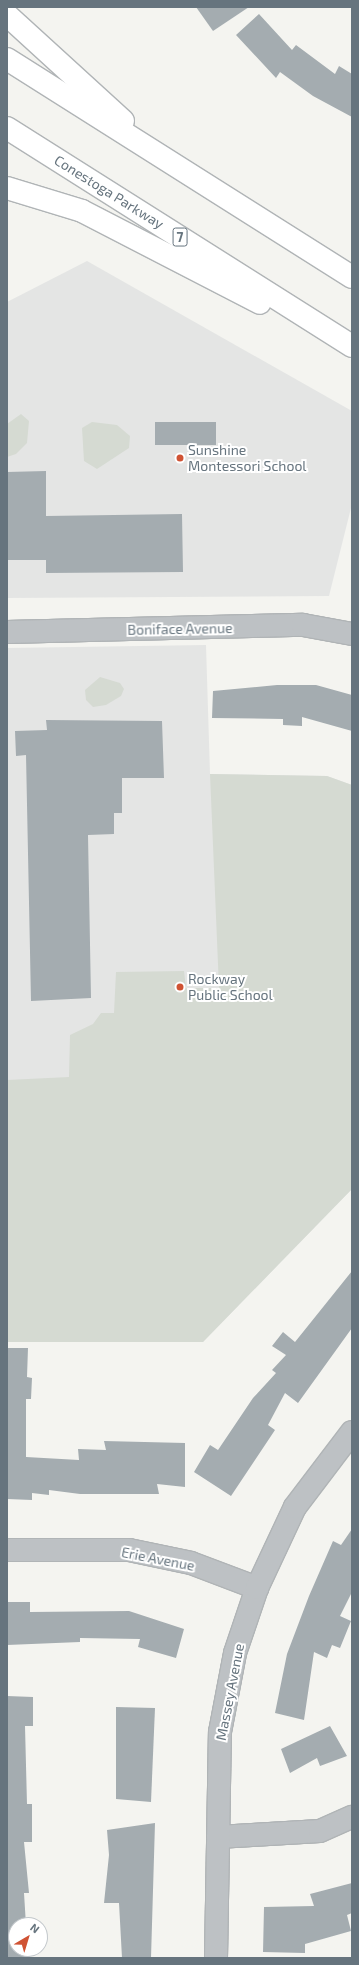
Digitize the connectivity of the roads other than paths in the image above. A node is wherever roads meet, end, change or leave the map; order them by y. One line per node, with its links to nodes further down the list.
1 (7, 15): 4 (highway)
2 (7, 59): 4 (highway)
3 (7, 128): 7 (highway, Conestoga Parkway / 7)
4 (167, 161): 6 (highway)
5 (7, 188): 8 (highway)
6 (352, 277)
7 (352, 346)
8 (352, 350)
9 (7, 632): 10 (street, Boniface Avenue)
10 (352, 634)
11 (352, 1432): 13 (street, Massey Avenue)
12 (7, 1550): 13 (street, Erie Avenue)
13 (256, 1588): 15 (street, Massey Avenue)
14 (352, 1817): 15 (street)
15 (218, 1837): 16 (street, Massey Avenue)
16 (216, 1958)

